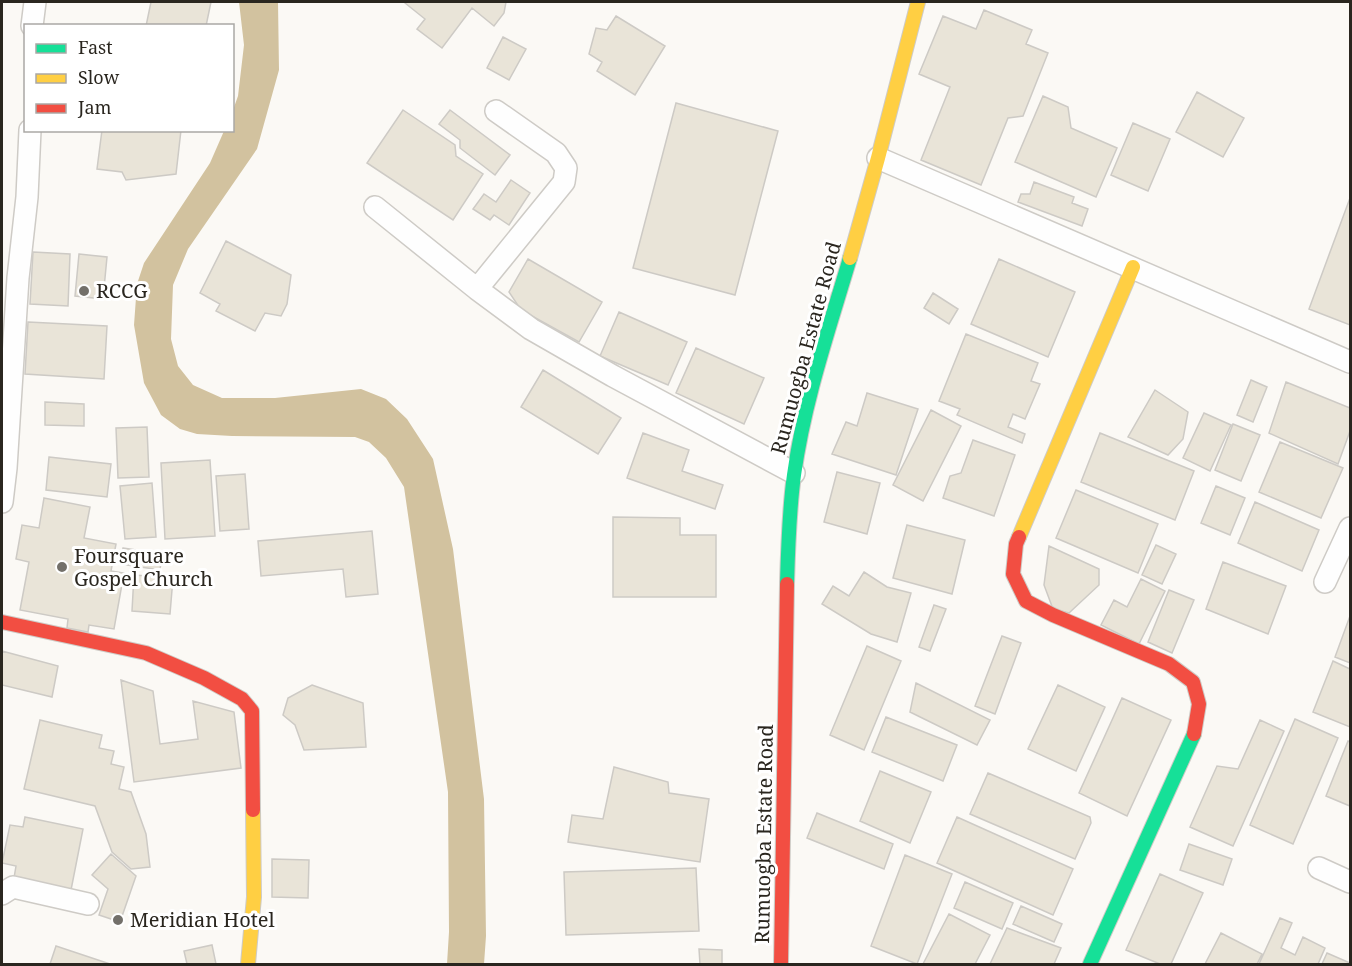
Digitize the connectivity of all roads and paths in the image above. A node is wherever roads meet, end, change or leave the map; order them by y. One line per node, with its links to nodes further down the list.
1 (35, 2): 3 (street)
2 (918, 2): 6 (street, Rumuogba Estate Road)
3 (32, 24)
4 (496, 111): 10 (street)
5 (30, 132): 9 (street)
6 (878, 158): 8 (street); 12 (street, Rumuogba Estate Road)
7 (375, 207): 10 (street)
8 (1133, 267): 11 (street); 23 (street)
9 (10, 279): 13 (street)
10 (477, 289): 12 (street)
11 (1350, 362)
12 (794, 473): 21 (street, Rumuogba Estate Road)
13 (2, 502)
14 (1350, 528): 15 (street)
15 (1325, 582)
16 (2, 622): 22 (street)
17 (1319, 868): 18 (street)
18 (1350, 882)
19 (2, 894): 20 (street)
20 (88, 904)
21 (783, 963)
22 (248, 964)
23 (1090, 964)

